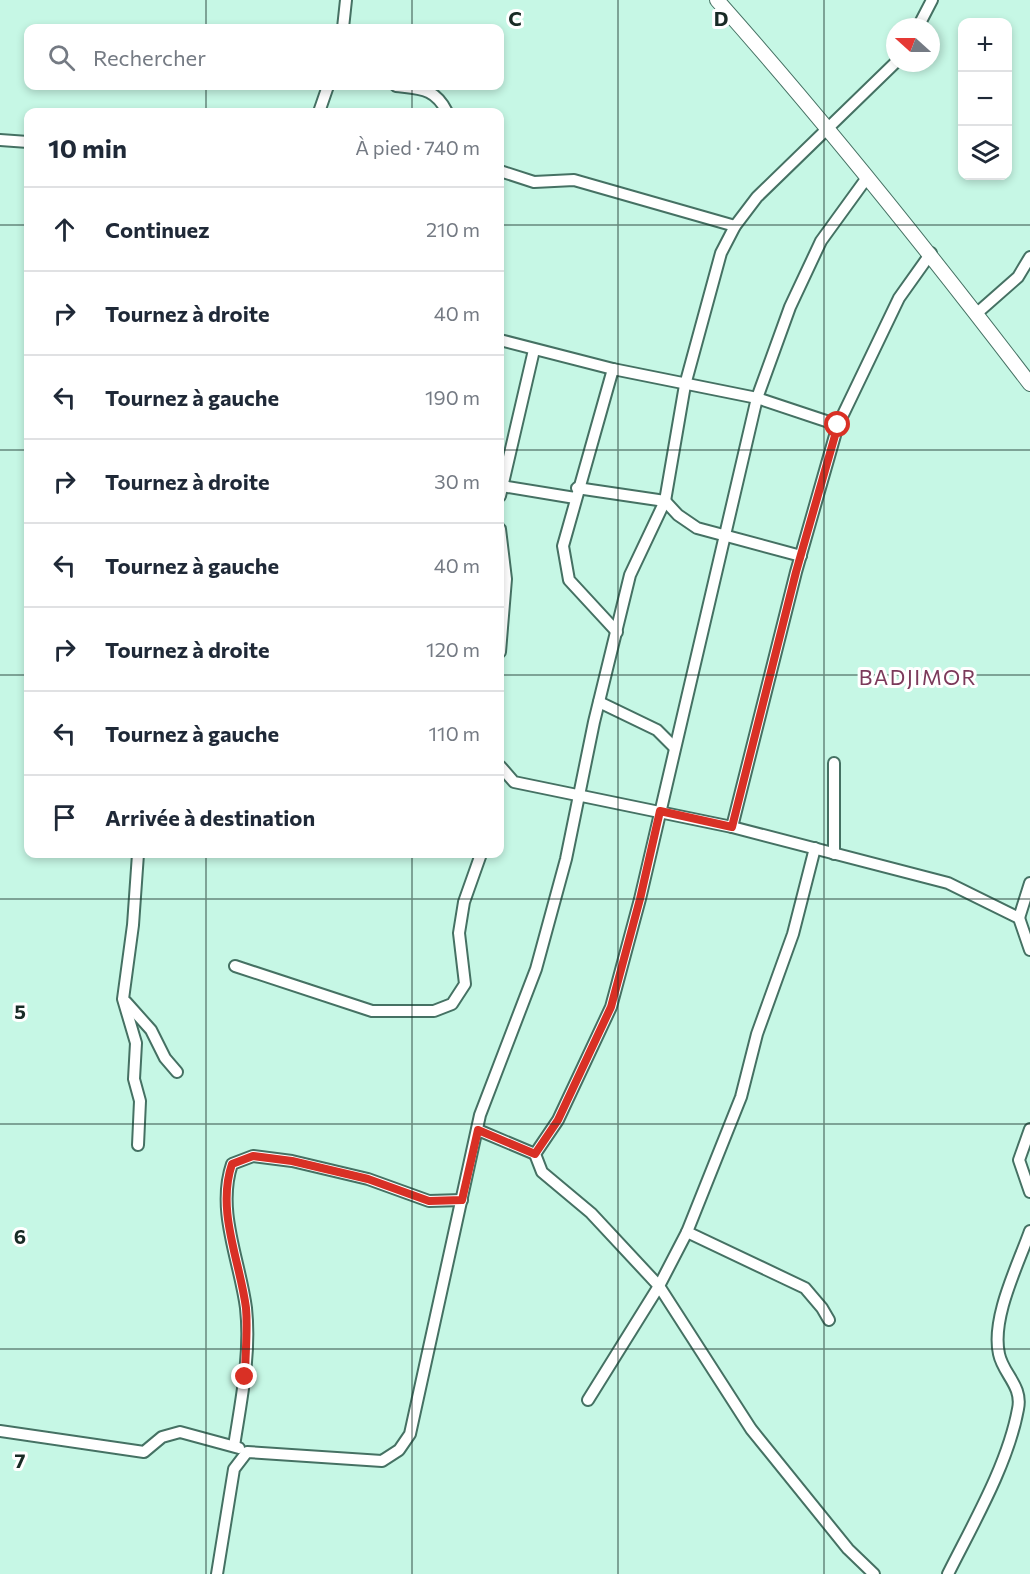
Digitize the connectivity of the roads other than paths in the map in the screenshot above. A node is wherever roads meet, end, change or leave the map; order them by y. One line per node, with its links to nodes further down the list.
1 (345, 0): 5 (street)
2 (717, 0): 11 (main road)
3 (932, 0): 4 (street)
4 (923, 18)
5 (343, 24)
6 (886, 71): 11 (street)
7 (327, 90): 9 (street)
8 (428, 90): 10 (street)
9 (320, 108)
10 (445, 108)
11 (827, 127): 16 (main road); 17 (street)
12 (0, 129): 13 (street)
13 (5, 141): 14 (street)
14 (24, 142)
15 (504, 172): 17 (street)
16 (866, 179): 18 (main road); 26 (street)
17 (735, 226): 25 (street)
18 (931, 253): 20 (main road); 27 (street)
19 (1030, 257): 20 (street)
20 (976, 314): 24 (main road)
21 (504, 341): 22 (street)
22 (534, 350): 23 (street); 28 (street)
23 (613, 369): 25 (street); 30 (street)
24 (1030, 384)
25 (685, 385): 26 (street); 31 (street)
26 (757, 398): 27 (street); 32 (street)
27 (838, 425): 33 (street)
28 (504, 478)
29 (504, 491): 30 (street)
30 (576, 493): 31 (street); 36 (street)
31 (665, 501): 32 (street); 36 (street)
32 (723, 537): 33 (street); 38 (street)
33 (801, 556): 43 (street)
34 (504, 562): 35 (street)
35 (504, 603)
36 (616, 632): 37 (street)
37 (599, 702): 38 (street); 41 (street)
38 (674, 747): 42 (street)
39 (834, 763): 45 (street)
40 (504, 771): 41 (street)
41 (580, 795): 42 (street); 55 (street)
42 (660, 811): 43 (street); 57 (street)
43 (732, 827): 44 (street)
44 (814, 848): 45 (street); 61 (street)
45 (834, 854): 49 (street)
46 (138, 858): 52 (street)
47 (480, 858): 51 (street)
48 (1030, 883): 49 (street)
49 (1019, 918): 50 (street)
50 (1030, 951)
51 (235, 966)
52 (123, 999): 53 (street); 56 (street)
53 (177, 1072)
54 (1030, 1129): 58 (street)
55 (478, 1130): 57 (street); 59 (street)
56 (138, 1146)
57 (535, 1154): 62 (street)
58 (1030, 1192)
59 (462, 1200): 66 (street); 67 (street)
60 (1030, 1231): 70 (street)
61 (687, 1232): 62 (street); 63 (street)
62 (659, 1286): 64 (street); 69 (street)
63 (829, 1320)
64 (588, 1400)
65 (0, 1431): 66 (street)
66 (234, 1446): 67 (street)
67 (247, 1452): 68 (street)
68 (217, 1574)
69 (874, 1574)
70 (948, 1574)

